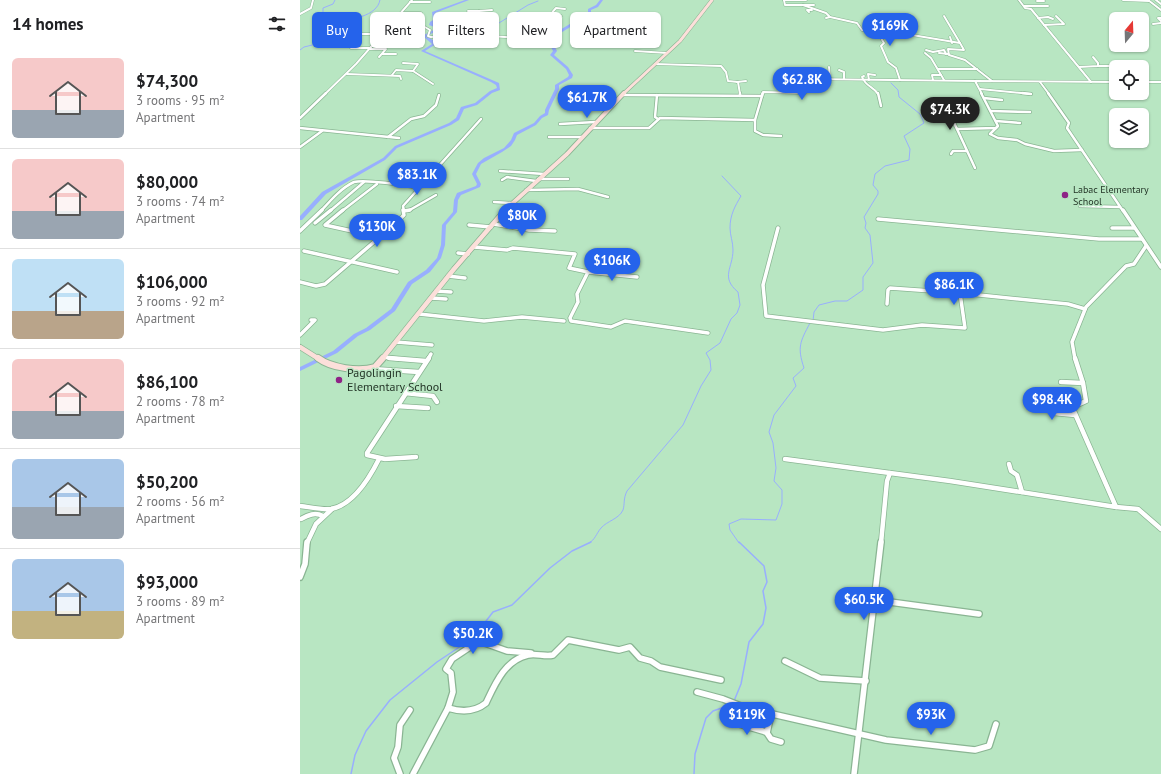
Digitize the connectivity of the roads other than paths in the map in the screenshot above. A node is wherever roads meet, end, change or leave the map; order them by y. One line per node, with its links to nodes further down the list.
1 (313, 0): 37 (street)
2 (712, 0): 63 (street)
3 (784, 0): 4 (street); 21 (street)
4 (788, 0): 5 (street); 21 (street)
5 (794, 0): 6 (street); 22 (street)
6 (799, 0): 7 (street); 23 (street)
7 (805, 0): 23 (street)
8 (813, 0): 19 (street)
9 (1019, 0): 26 (street)
10 (1123, 0): 16 (street)
11 (1148, 0): 17 (street); 31 (street)
12 (1156, 0): 20 (street)
13 (411, 1): 18 (street); 34 (street)
14 (1036, 1): 15 (street); 25 (street)
15 (1044, 1)
16 (1132, 1): 17 (street)
17 (1140, 1)
18 (430, 2)
19 (810, 3): 23 (street); 24 (street)
20 (1161, 4)
21 (790, 5): 22 (street)
22 (795, 5): 23 (street)
23 (803, 5): 30 (street)
24 (814, 5)
25 (1040, 5): 26 (street); 27 (street)
26 (1024, 6): 44 (street)
27 (1048, 6)
28 (565, 9): 35 (street)
29 (492, 10): 33 (street)
30 (816, 10): 36 (street); 41 (street)
31 (1160, 10)
32 (468, 11): 33 (street)
33 (479, 11)
34 (401, 12)
35 (552, 12)
36 (809, 12)
37 (300, 14)
38 (897, 15): 47 (street)
39 (944, 16): 57 (street)
40 (1056, 16): 50 (street)
41 (830, 17): 42 (street); 52 (street)
42 (826, 18)
43 (903, 18): 47 (street)
44 (1038, 18): 46 (street); 50 (street)
45 (1161, 18): 48 (street)
46 (1053, 19)
47 (898, 20): 53 (street)
48 (1161, 22): 49 (street)
49 (1153, 24)
50 (1044, 25): 75 (street)
51 (425, 27): 54 (street)
52 (881, 31): 53 (street); 91 (street)
53 (888, 31): 56 (street)
54 (433, 36)
55 (950, 37): 56 (street)
56 (952, 43): 57 (street)
57 (960, 43): 61 (street)
58 (949, 45): 61 (street)
59 (351, 48): 60 (street)
60 (370, 49): 65 (street); 82 (street)
61 (949, 49): 67 (street)
62 (635, 51): 63 (street)
63 (667, 53): 71 (street)
64 (939, 53): 67 (street)
65 (382, 54): 66 (street); 68 (street)
66 (396, 54)
67 (947, 54): 77 (street); 78 (street)
68 (379, 57)
69 (1093, 57): 72 (street)
70 (403, 63): 76 (street)
71 (655, 64): 97 (street); 107 (street)
72 (1098, 66): 73 (street); 75 (street)
73 (1109, 66)
74 (829, 67): 88 (street)
75 (1079, 67): 99 (street)
76 (414, 69): 83 (street); 103 (street)
77 (938, 69): 78 (street); 85 (street)
78 (977, 69): 81 (street)
79 (839, 70): 89 (street)
80 (975, 72): 81 (street)
81 (981, 72): 96 (street)
82 (347, 74): 83 (street); 116 (street)
83 (392, 75): 87 (street)
84 (875, 75): 90 (street)
85 (941, 76): 92 (street); 93 (street)
86 (863, 78): 89 (street); 90 (street); 113 (street)
87 (401, 79)
88 (830, 79): 89 (street); 110 (street)
89 (844, 79)
90 (868, 79): 91 (street)
91 (900, 80): 92 (street)
92 (934, 80): 93 (street)
93 (944, 80): 95 (street)
94 (746, 81): 97 (street)
95 (975, 81): 96 (street); 104 (street)
96 (993, 81): 98 (street)
97 (737, 82): 109 (street)
98 (1040, 82): 99 (street); 136 (street)
99 (1091, 82): 100 (street)
100 (1109, 82)
101 (1149, 82): 102 (street)
102 (1161, 82)
103 (433, 84)
104 (980, 90): 106 (street); 111 (street)
105 (439, 94): 131 (street)
106 (1031, 94)
107 (622, 95): 108 (street); 122 (street)
108 (658, 95): 109 (street); 117 (street)
109 (740, 96): 110 (street)
110 (762, 96): 119 (street)
111 (984, 98): 112 (street); 114 (street)
112 (1002, 100)
113 (881, 106)
114 (991, 111): 115 (street); 121 (street)
115 (1030, 112)
116 (300, 118)
117 (658, 118): 119 (street); 126 (street)
118 (481, 119): 147 (street)
119 (755, 120): 130 (street)
120 (958, 120): 128 (street)
121 (996, 121): 123 (street); 127 (street)
122 (595, 122): 124 (street); 126 (street)
123 (1020, 123)
124 (560, 124)
125 (300, 128): 129 (street)
126 (590, 128): 133 (street)
127 (996, 128): 128 (street); 136 (street)
128 (957, 129): 137 (street)
129 (322, 130): 131 (street); 135 (street)
130 (781, 136)
131 (388, 137): 134 (street)
132 (549, 137): 133 (street)
133 (583, 137): 141 (street)
134 (399, 138)
135 (300, 147)
136 (1082, 150): 154 (street)
137 (967, 151): 138 (street); 139 (street)
138 (951, 154)
139 (975, 168)
140 (500, 171): 141 (street)
141 (544, 174): 144 (street)
142 (568, 179): 144 (street)
143 (502, 180): 144 (street)
144 (537, 180): 148 (street)
145 (364, 182): 146 (street); 159 (street); 165 (street)
146 (378, 183): 147 (street); 167 (street)
147 (417, 188): 155 (street)
148 (526, 190): 150 (street); 152 (street)
149 (436, 195): 155 (street)
150 (608, 197)
151 (494, 202): 152 (street)
152 (512, 203): 156 (street)
153 (1080, 206): 154 (street)
154 (1120, 207): 164 (street)
155 (404, 211): 167 (street)
156 (502, 214): 157 (street); 161 (street)
157 (523, 217)
158 (878, 219): 168 (street)
159 (315, 223)
160 (469, 225): 161 (street)
161 (492, 226): 166 (street); 170 (street)
162 (778, 228): 184 (street)
163 (1112, 228): 164 (street)
164 (1134, 228): 168 (street)
165 (300, 231)
166 (556, 231)
167 (379, 237): 174 (street)
168 (1142, 239): 169 (street)
169 (1146, 246): 175 (street); 188 (street)
170 (474, 247): 173 (street); 177 (street)
171 (304, 251): 174 (street)
172 (458, 253): 173 (street)
173 (468, 254): 178 (street)
174 (350, 262): 176 (street); 181 (street)
175 (1161, 267)
176 (397, 272)
177 (588, 272): 179 (street); 192 (street)
178 (448, 276): 180 (street); 182 (street)
179 (637, 277)
180 (465, 278)
181 (300, 282)
182 (436, 291): 183 (street); 185 (street)
183 (451, 292)
184 (960, 293): 187 (street); 188 (street)
185 (431, 298): 186 (street); 189 (street)
186 (446, 299)
187 (888, 304)
188 (1085, 310): 203 (street)
189 (419, 314): 191 (street); 194 (street)
190 (311, 320): 193 (street)
191 (564, 321)
192 (708, 333)
193 (300, 335)
194 (396, 342): 195 (street); 198 (street)
195 (432, 345)
196 (300, 347): 200 (street)
197 (431, 354): 199 (street)
198 (383, 357): 199 (street); 200 (street)
199 (426, 361): 201 (street)
200 (372, 369): 201 (street)
201 (419, 372): 204 (street)
202 (1061, 382): 203 (street)
203 (1083, 383): 209 (street)
204 (405, 393): 206 (street); 207 (street)
205 (1050, 400): 209 (street)
206 (436, 402)
207 (396, 406): 208 (street); 211 (street)
208 (428, 408)
209 (1075, 415): 217 (street)
210 (416, 457): 211 (street)
211 (379, 459): 218 (street)
212 (785, 459): 214 (street)
213 (1009, 464): 215 (street)
214 (890, 473): 215 (street); 223 (street)
215 (1022, 492): 217 (street)
216 (300, 506): 218 (street)
217 (1116, 506): 221 (street)
218 (333, 509): 219 (street)
219 (322, 516): 220 (street); 222 (street)
220 (301, 519)
221 (1161, 529)
222 (300, 577)
223 (875, 600): 224 (street); 228 (street)
224 (979, 614)
225 (538, 654): 227 (street); 230 (street); 230 (street)
226 (785, 660): 228 (street)
227 (721, 680)
228 (866, 681): 236 (street)
229 (697, 692): 232 (street)
230 (448, 708): 239 (street)
231 (410, 710): 238 (street)
232 (770, 714): 235 (street); 236 (street)
233 (732, 722): 235 (street)
234 (996, 724): 236 (street)
235 (766, 732): 237 (street)
236 (860, 734): 240 (street)
237 (782, 742)
238 (400, 774)
239 (413, 774)
240 (854, 774)

